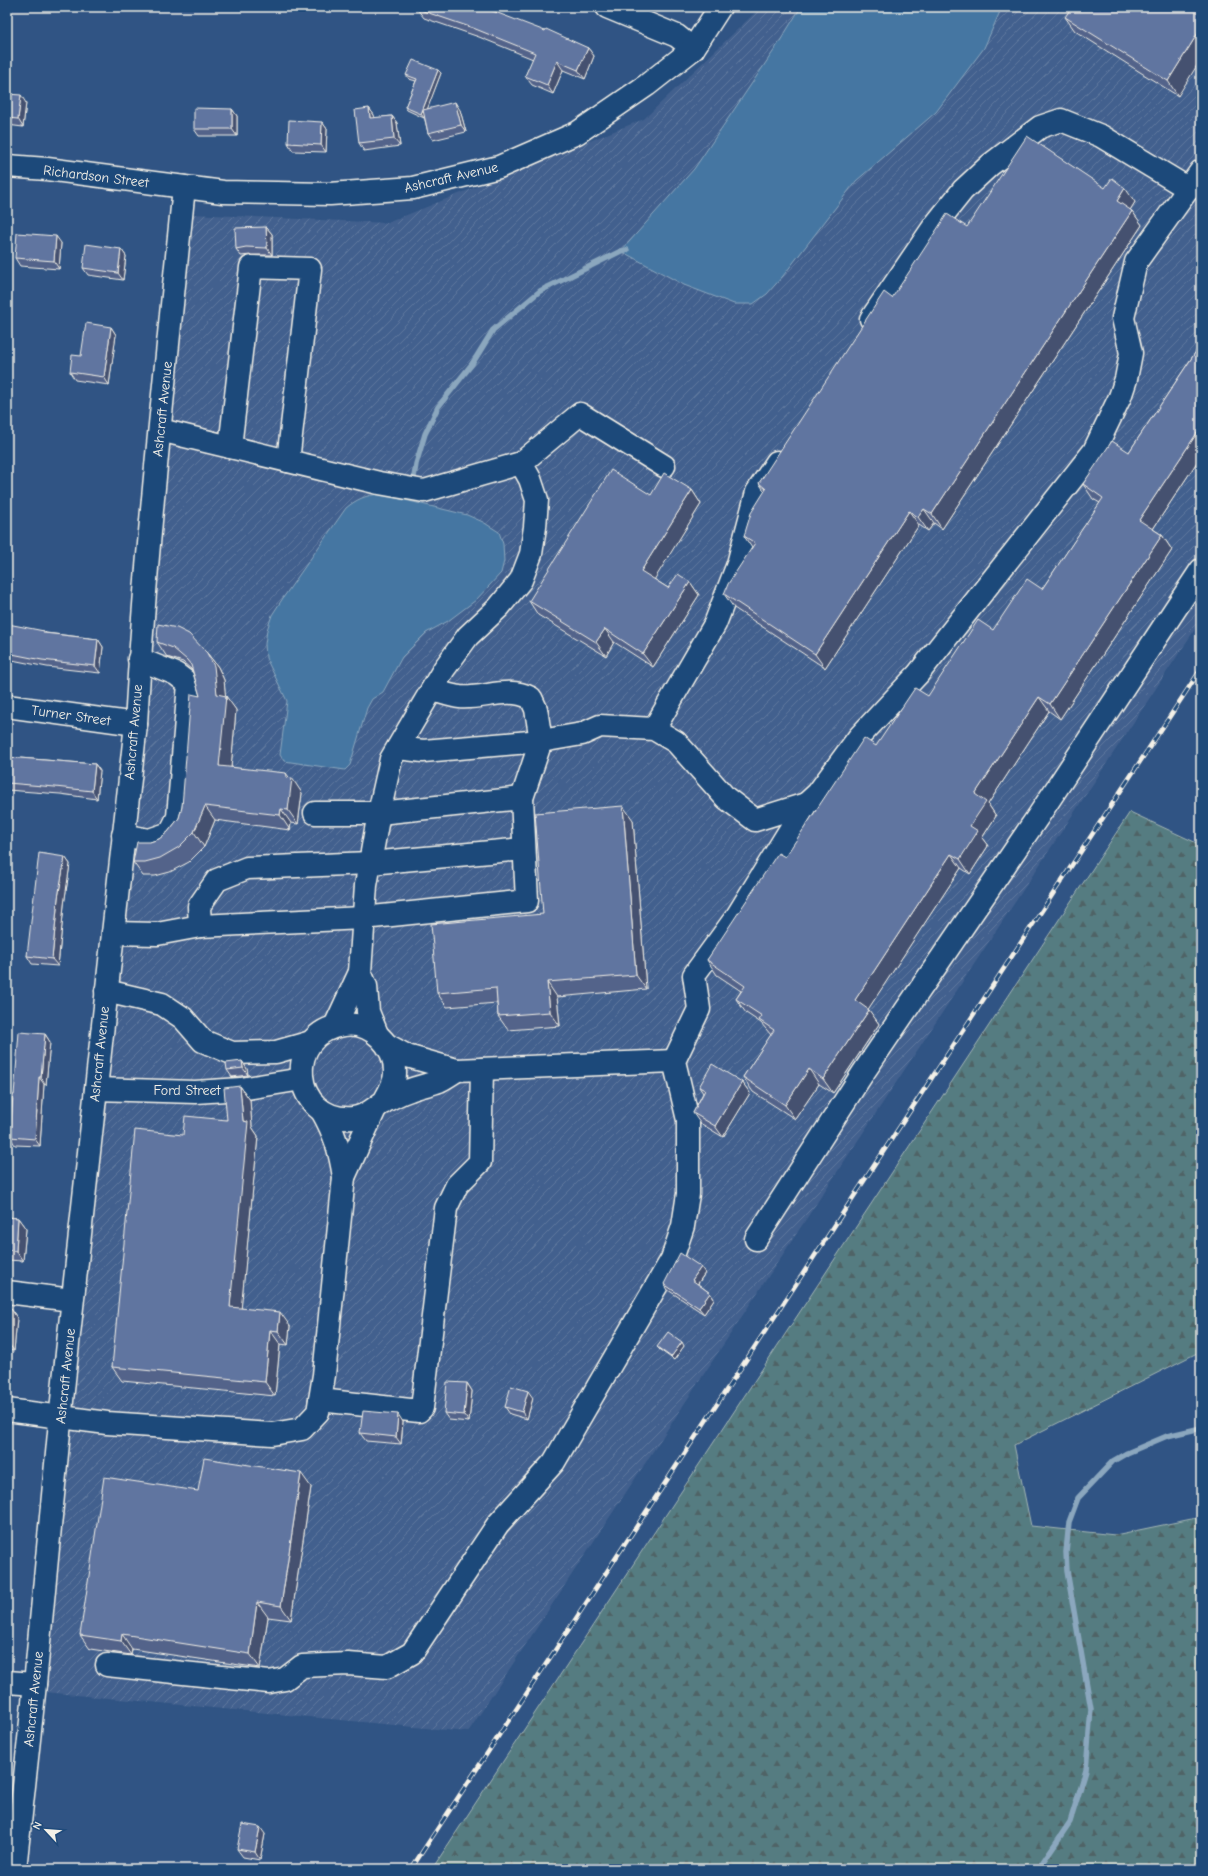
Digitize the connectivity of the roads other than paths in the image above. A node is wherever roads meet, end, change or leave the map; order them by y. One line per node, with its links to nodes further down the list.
1 (607, 7): 3 (street)
2 (720, 7): 3 (street, Ashcraft Avenue)
3 (693, 49): 6 (street, Ashcraft Avenue)
4 (7, 166): 6 (street, Richardson Street)
5 (1201, 171): 7 (street)
6 (184, 187): 9 (street, Ashcraft Avenue)
7 (1189, 189): 8 (street); 24 (street)
8 (860, 335)
9 (160, 430): 11 (street); 16 (street, Ashcraft Avenue)
10 (787, 446): 20 (street)
11 (230, 447): 12 (street); 12 (street)
12 (288, 461): 13 (street)
13 (521, 463): 14 (street); 17 (street)
14 (664, 466)
15 (1201, 570): 46 (street)
16 (139, 659): 19 (street, Ashcraft Avenue); 27 (street)
17 (432, 690): 21 (street); 22 (street)
18 (7, 706): 19 (street, Turner Street)
19 (136, 724): 27 (street, Ashcraft Avenue)
20 (654, 729): 21 (street); 24 (street)
21 (541, 741): 22 (street); 23 (street)
22 (398, 748): 26 (street)
23 (522, 798): 26 (street); 28 (street)
24 (806, 804): 38 (street)
25 (315, 813): 26 (street)
26 (379, 813): 29 (street)
27 (123, 836): 32 (street, Ashcraft Avenue)
28 (524, 849): 29 (street); 30 (street)
29 (370, 862): 30 (street); 31 (street)
30 (364, 918): 31 (street); 33 (street)
31 (200, 926): 32 (street)
32 (113, 933): 34 (street, Ashcraft Avenue)
33 (360, 972): 35 (street); 36 (street)
34 (106, 991): 37 (street); 42 (street, Ashcraft Avenue)
35 (335, 1026): 36 (street); 37 (street)
36 (382, 1040): 40 (street); 43 (street)
37 (311, 1042): 41 (street)
38 (674, 1061): 39 (street); 52 (street)
39 (482, 1069): 40 (street); 49 (street)
40 (457, 1070): 43 (street)
41 (302, 1079): 42 (street, Ford Street); 44 (street)
42 (96, 1089): 48 (street, Ashcraft Avenue)
43 (379, 1106): 44 (street); 45 (street)
44 (322, 1111): 45 (street)
45 (344, 1177): 49 (street)
46 (756, 1239)
47 (7, 1292): 48 (street)
48 (72, 1300): 51 (street, Ashcraft Avenue)
49 (320, 1400): 51 (street)
50 (7, 1410): 51 (street)
51 (61, 1416): 54 (street, Ashcraft Avenue)
52 (107, 1666)
53 (7, 1682): 54 (street)
54 (35, 1684): 55 (street, Ashcraft Avenue)
55 (15, 1869)

